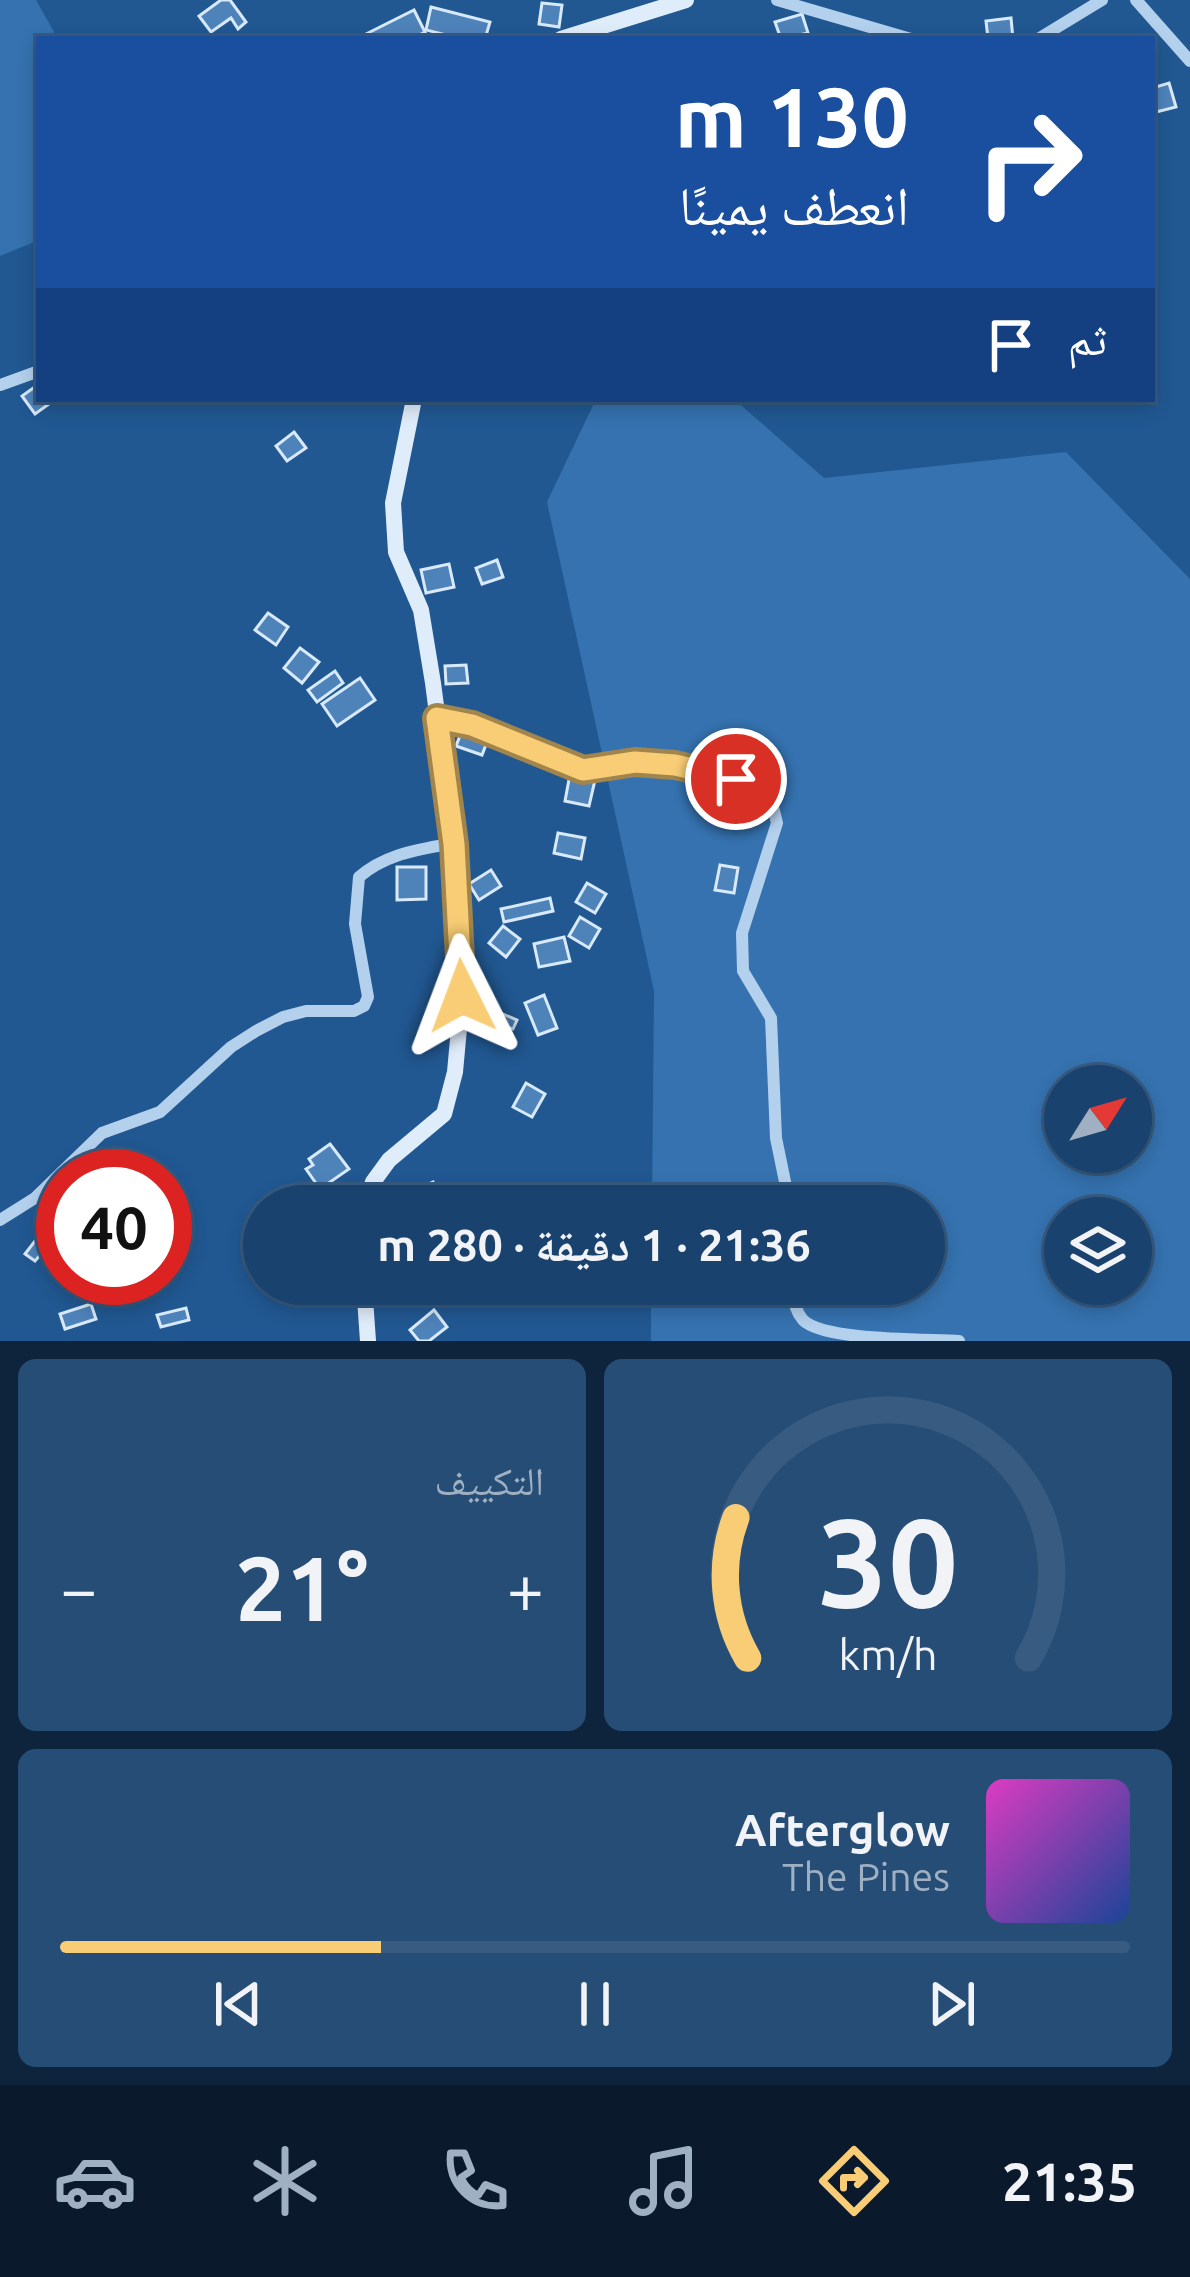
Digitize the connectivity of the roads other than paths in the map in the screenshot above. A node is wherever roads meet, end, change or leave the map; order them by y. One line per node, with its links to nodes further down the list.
1 (686, 0): 5 (street)
2 (777, 0): 6 (street)
3 (1102, 0): 7 (street)
4 (1136, 0): 8 (street)
5 (571, 36)
6 (901, 36)
7 (1043, 36)
8 (1190, 61)
9 (36, 372): 10 (street)
10 (0, 385)
11 (412, 402): 12 (street)
12 (437, 718): 13 (street); 15 (street)
13 (454, 844): 14 (street); 16 (street)
14 (372, 1185)
15 (786, 1185)
16 (0, 1220)
17 (365, 1305): 19 (street)
18 (796, 1305): 20 (street)
19 (368, 1341)
20 (959, 1341)

